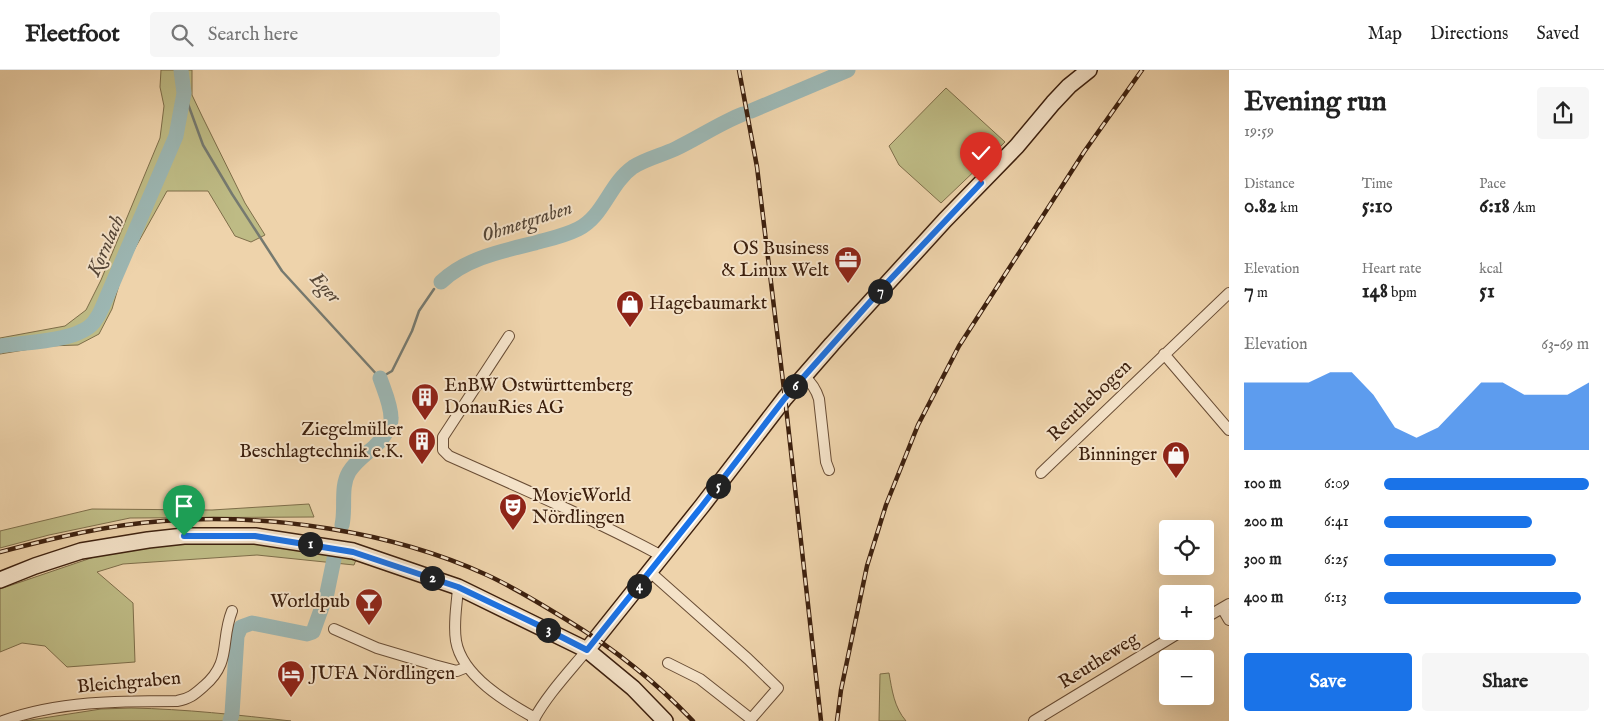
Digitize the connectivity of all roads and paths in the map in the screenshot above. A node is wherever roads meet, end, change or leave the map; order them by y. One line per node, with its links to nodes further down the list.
1 (1089, 70): 5 (main road)
2 (1229, 293): 4 (street, Reuthebogen)
3 (509, 336): 9 (street)
4 (1164, 354): 6 (street); 8 (street, Reuthebogen)
5 (804, 376): 7 (street); 9 (main road)
6 (1229, 430)
7 (829, 470)
8 (1040, 473)
9 (662, 556): 10 (main road)
10 (650, 572): 19 (main road); 23 (street)
11 (0, 580): 12 (main road)
12 (458, 587): 19 (main road); 21 (street)
13 (1226, 606): 15 (street); 16 (street)
14 (232, 611): 24 (street, Bleichgraben)
15 (1214, 613)
16 (1229, 620)
17 (334, 629): 21 (street)
18 (1167, 640): 26 (street, Reutheweg)
19 (587, 650): 22 (street); 25 (main road)
20 (668, 663): 23 (street)
21 (467, 666): 22 (street)
22 (534, 719)
23 (753, 720)
24 (3, 721)
25 (665, 721)
26 (1034, 721)

